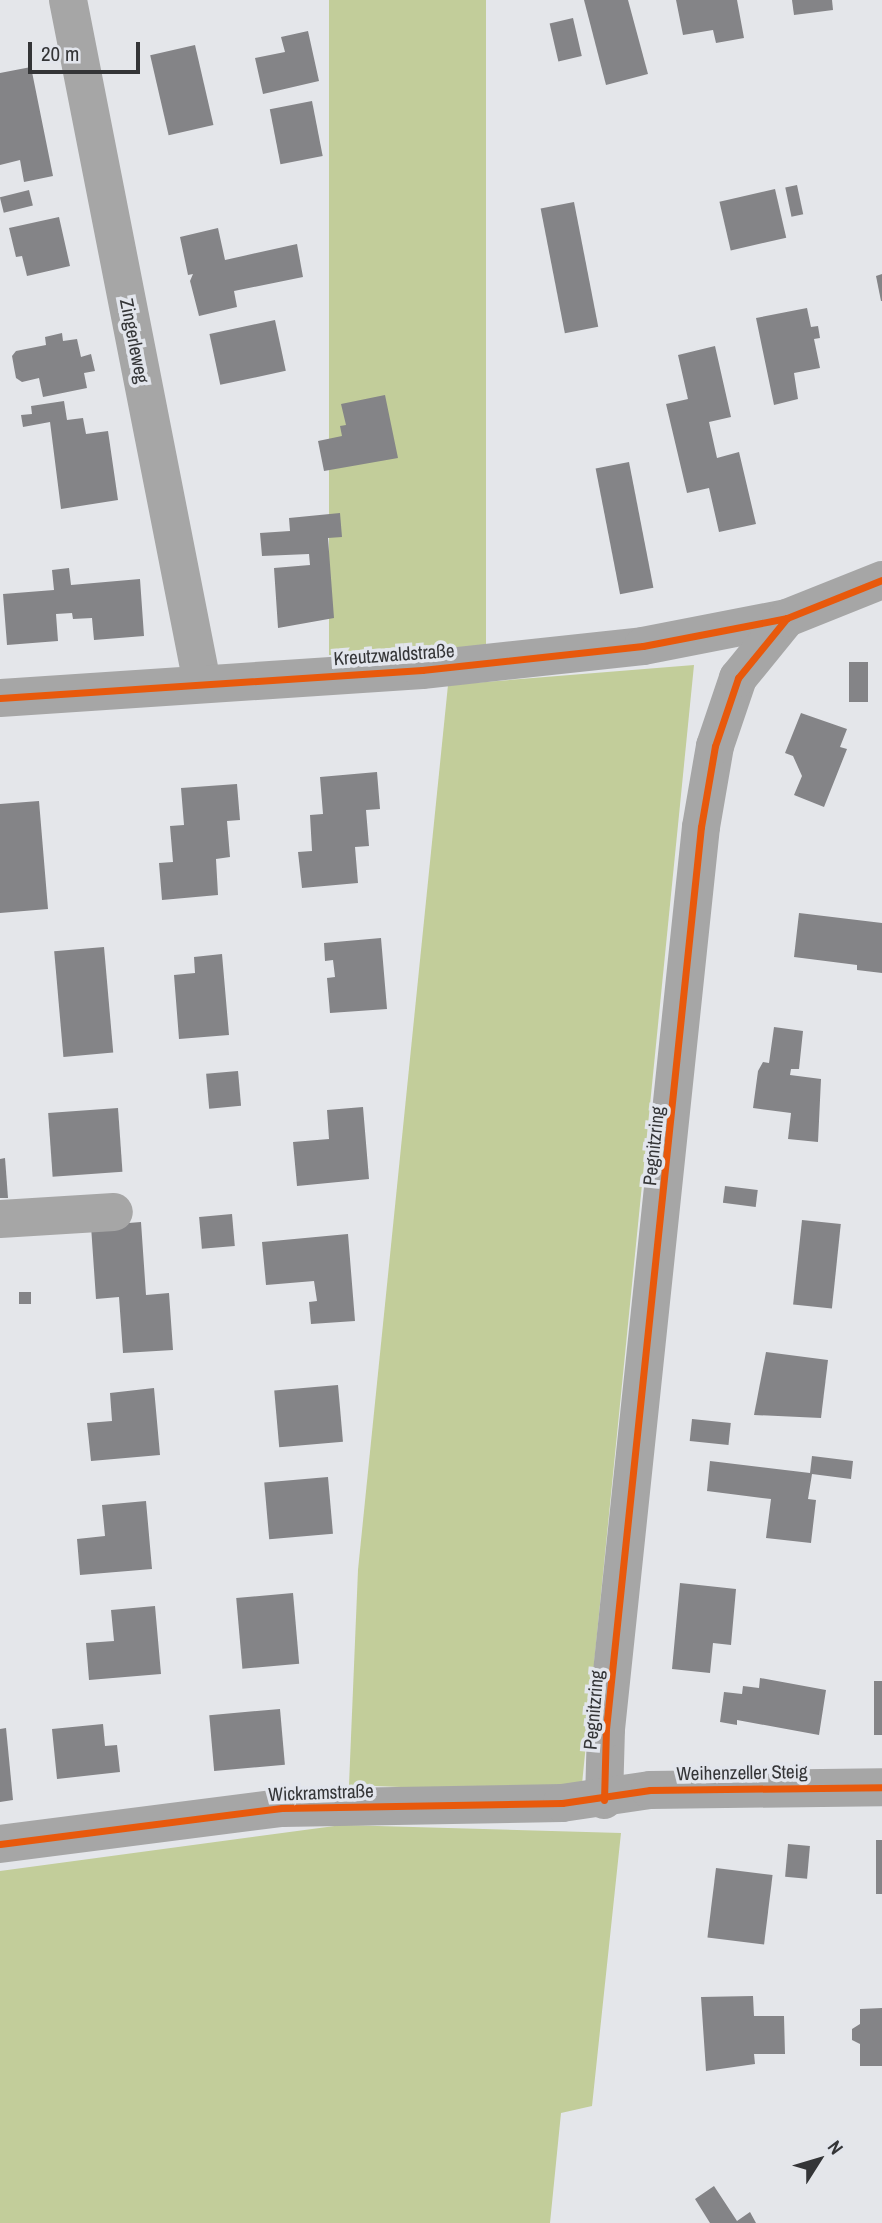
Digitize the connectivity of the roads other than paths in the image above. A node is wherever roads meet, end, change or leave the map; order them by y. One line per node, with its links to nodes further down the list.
1 (68, 0): 4 (street, Zingerleweg)
2 (882, 580): 3 (street, Pegnitzring)
3 (787, 618): 4 (street, Kreutzwaldstraße); 9 (street, Pegnitzring)
4 (202, 682): 5 (street, Kreutzwaldstraße)
5 (0, 698)
6 (114, 1212): 7 (street)
7 (0, 1219)
8 (882, 1787): 9 (street, Weihenzeller Steig)
9 (604, 1800): 10 (street, Wickramstraße)
10 (0, 1844)

